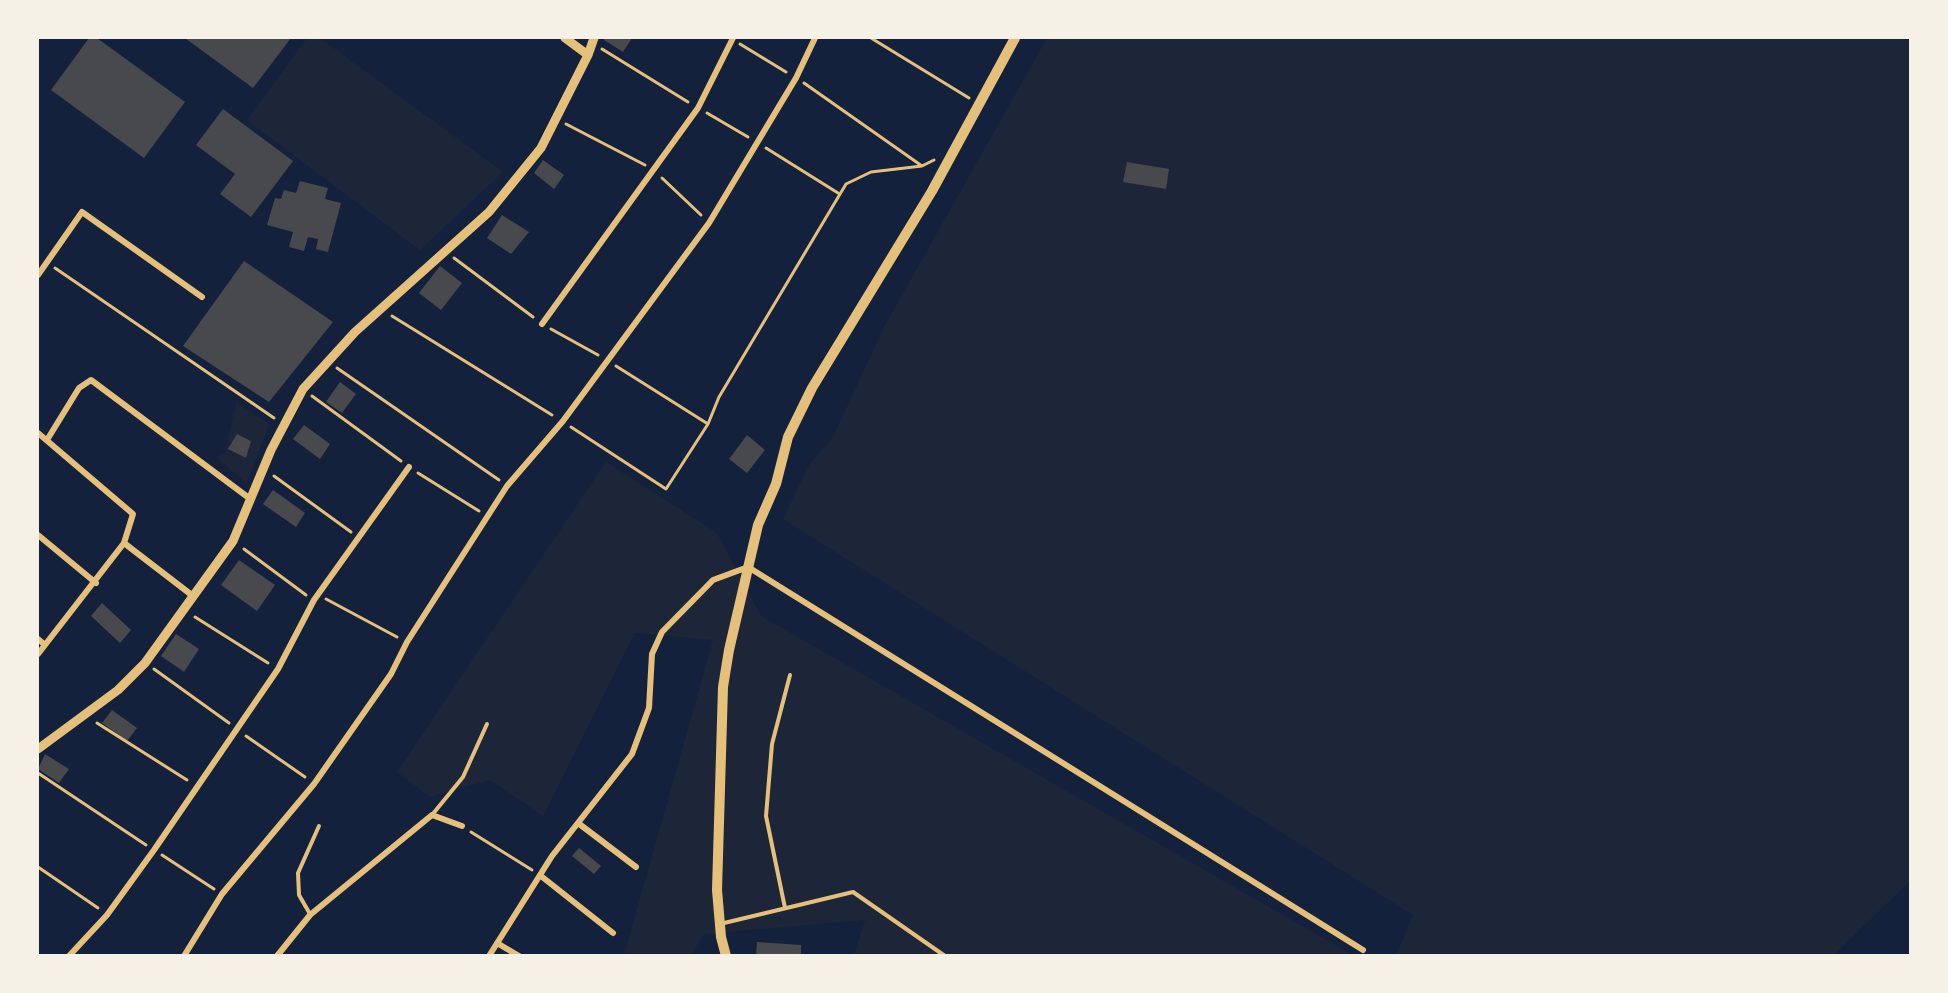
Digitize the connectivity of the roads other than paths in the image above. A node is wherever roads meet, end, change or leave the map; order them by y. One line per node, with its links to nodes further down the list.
1 (566, 38): 6 (street)
2 (815, 38): 38 (street)
3 (1015, 38): 16 (main road)
4 (733, 39): 9 (street)
5 (593, 40): 6 (street)
6 (588, 55): 13 (street)
7 (38, 275): 8 (street)
8 (202, 297)
9 (543, 324)
10 (38, 433): 11 (street)
11 (48, 440): 13 (street); 15 (street)
12 (409, 467): 37 (street)
13 (249, 498): 18 (street)
14 (38, 535): 17 (street)
15 (124, 543): 17 (street); 18 (street)
16 (748, 567): 26 (street); 33 (main road); 36 (street)
17 (96, 583): 20 (street)
18 (193, 596): 24 (street)
19 (38, 639): 20 (street)
20 (45, 645): 21 (street)
21 (38, 654)
22 (790, 675): 31 (lane)
23 (487, 724): 25 (lane)
24 (38, 749)
25 (432, 816): 28 (street); 32 (street)
26 (578, 823): 29 (street); 30 (street)
27 (319, 826): 32 (lane)
28 (462, 826)
29 (636, 867)
30 (541, 876): 34 (street); 35 (street)
31 (785, 909): 33 (lane); 43 (lane)
32 (310, 915): 39 (street)
33 (720, 924): 42 (main road)
34 (613, 933)
35 (497, 943): 40 (street); 41 (street)
36 (1363, 950)
37 (69, 956)
38 (184, 956)
39 (277, 956)
40 (489, 956)
41 (519, 956)
42 (726, 956)
43 (945, 956)

